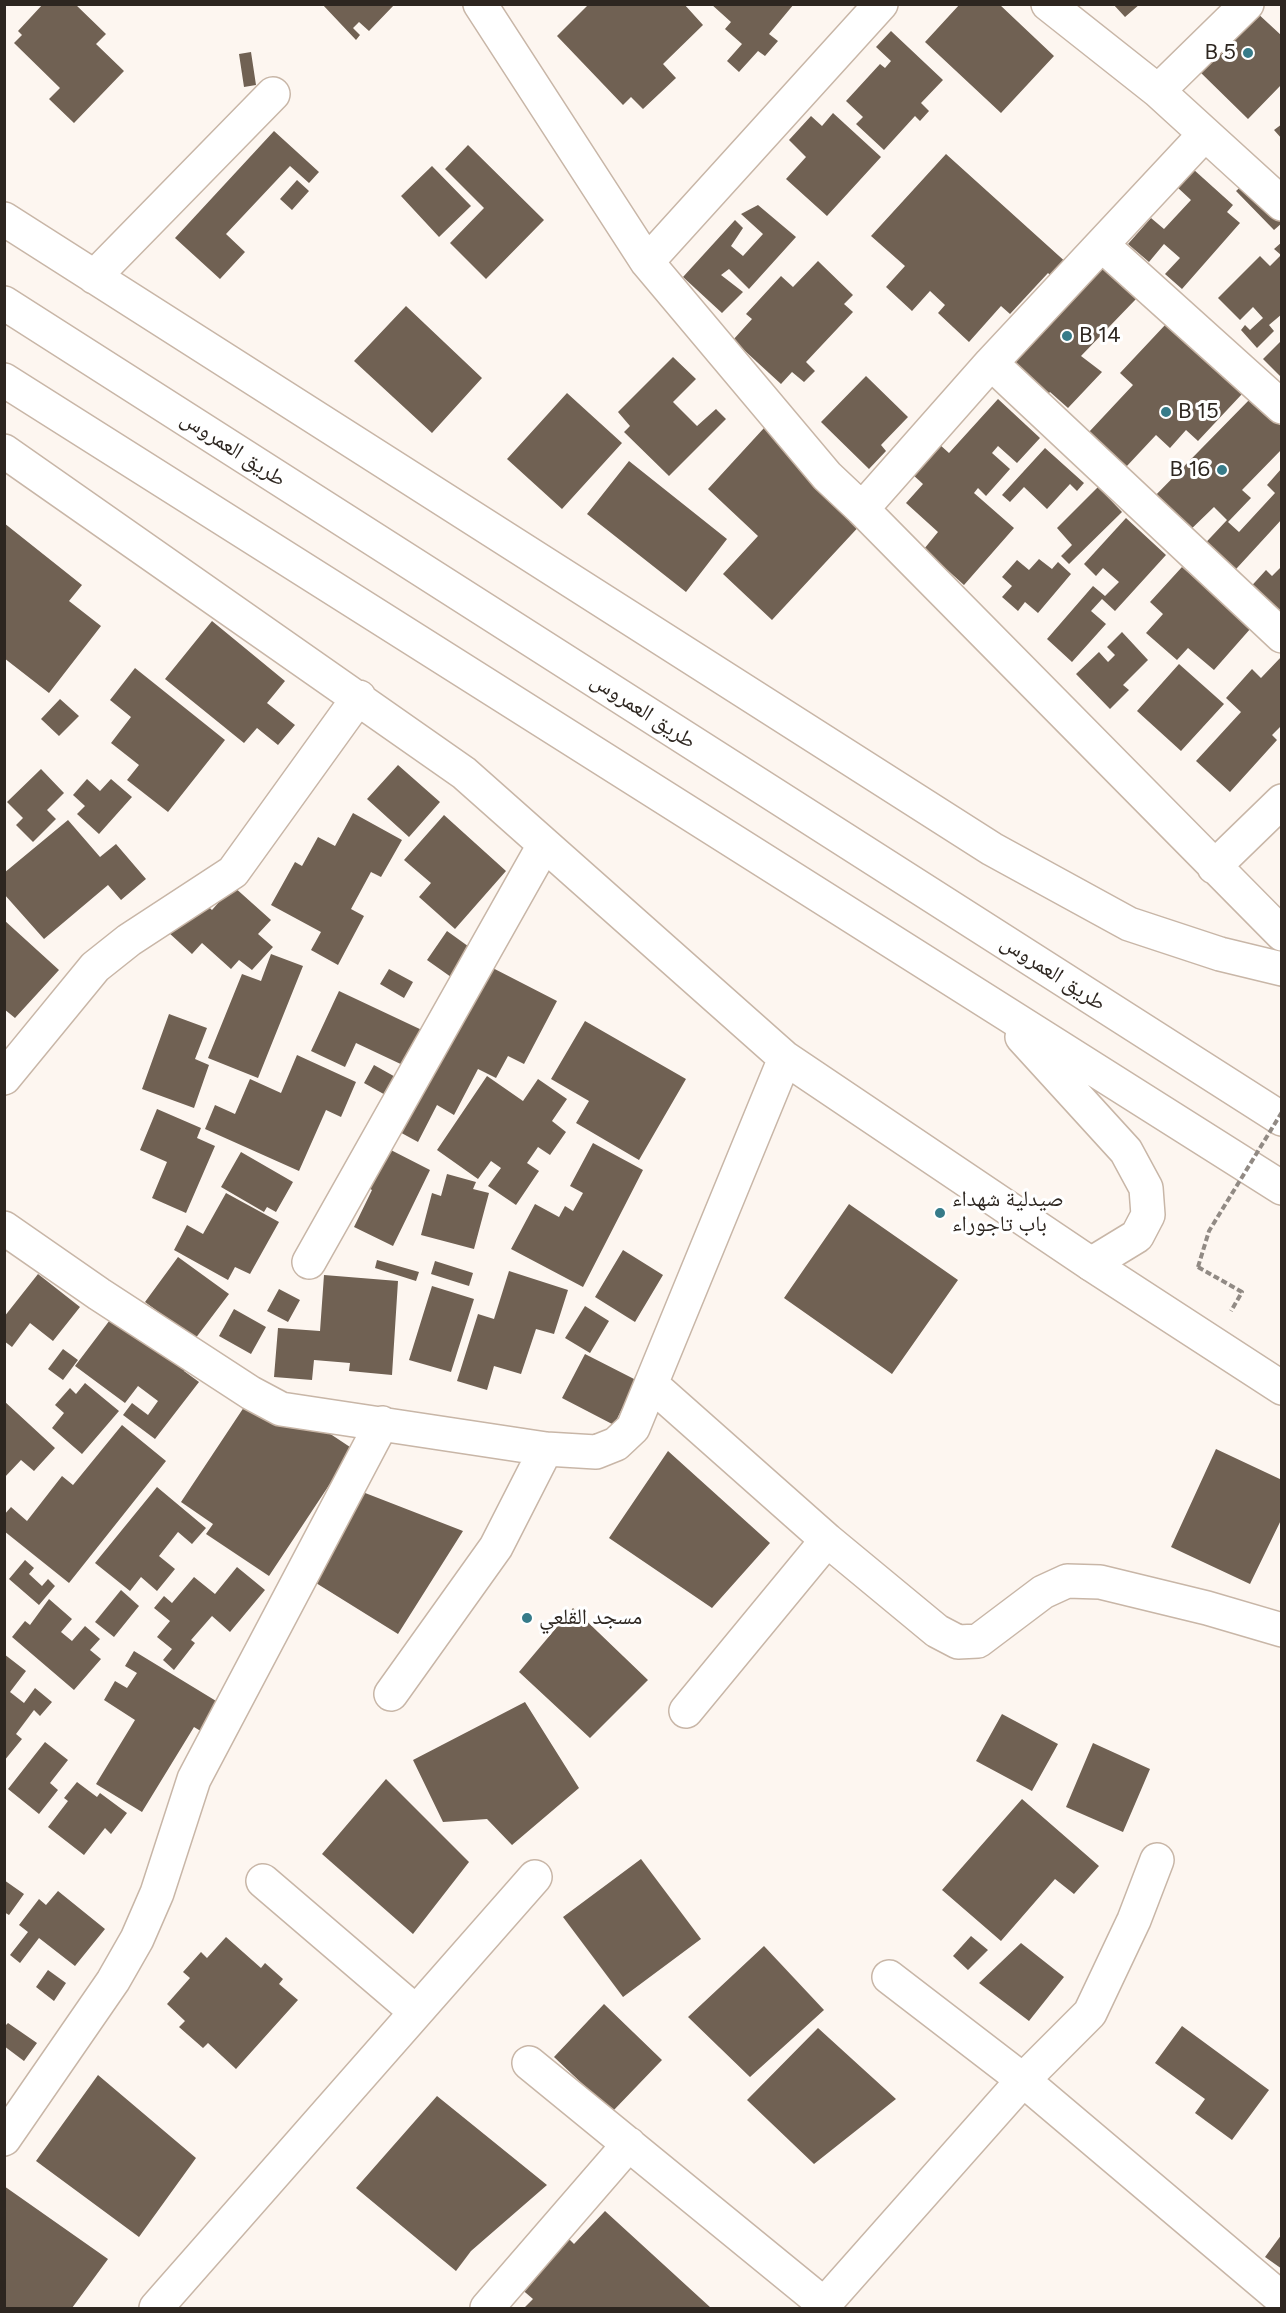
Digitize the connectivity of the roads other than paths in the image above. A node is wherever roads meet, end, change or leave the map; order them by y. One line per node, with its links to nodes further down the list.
1 (480, 4): 11 (street)
2 (881, 4): 11 (street)
3 (1048, 4): 5 (street)
4 (1247, 4): 5 (street)
5 (1158, 91): 7 (street)
6 (273, 94): 12 (street)
7 (1204, 135): 8 (street); 10 (street)
8 (1281, 204)
9 (4, 219): 12 (street)
10 (1102, 245): 14 (street); 16 (street)
11 (647, 262): 18 (street)
12 (94, 277): 25 (street)
13 (4, 303): 29 (street, طريق العمروس)
14 (991, 363): 18 (street); 19 (street)
15 (4, 380): 26 (street)
16 (1281, 406)
17 (4, 451): 20 (street)
18 (862, 509): 23 (street)
19 (1281, 636)
20 (359, 697): 22 (street); 28 (street)
21 (1281, 801): 23 (street)
22 (544, 845): 27 (street); 32 (street)
23 (1214, 867): 24 (street)
24 (1281, 934)
25 (1281, 969)
26 (990, 1003): 30 (street); 33 (street)
27 (785, 1058): 33 (street); 34 (street)
28 (4, 1078)
29 (1281, 1119)
30 (1281, 1188)
31 (4, 1228): 36 (street)
32 (309, 1262)
33 (1090, 1264): 35 (street)
34 (651, 1384): 37 (street); 38 (street)
35 (1281, 1388)
36 (382, 1423): 37 (street); 49 (street)
37 (546, 1449): 40 (street)
38 (827, 1540): 39 (street); 41 (street)
39 (1281, 1630)
40 (391, 1694)
41 (686, 1711)
42 (1157, 1860): 48 (street)
43 (535, 1877): 46 (street)
44 (263, 1881): 46 (street)
45 (889, 1977): 48 (street)
46 (416, 2012): 53 (street)
47 (529, 2063): 50 (street)
48 (1023, 2080): 51 (street); 52 (street)
49 (4, 2139)
50 (629, 2144): 52 (street); 54 (street)
51 (1281, 2300)
52 (823, 2307)
53 (156, 2308)
54 (488, 2308)

